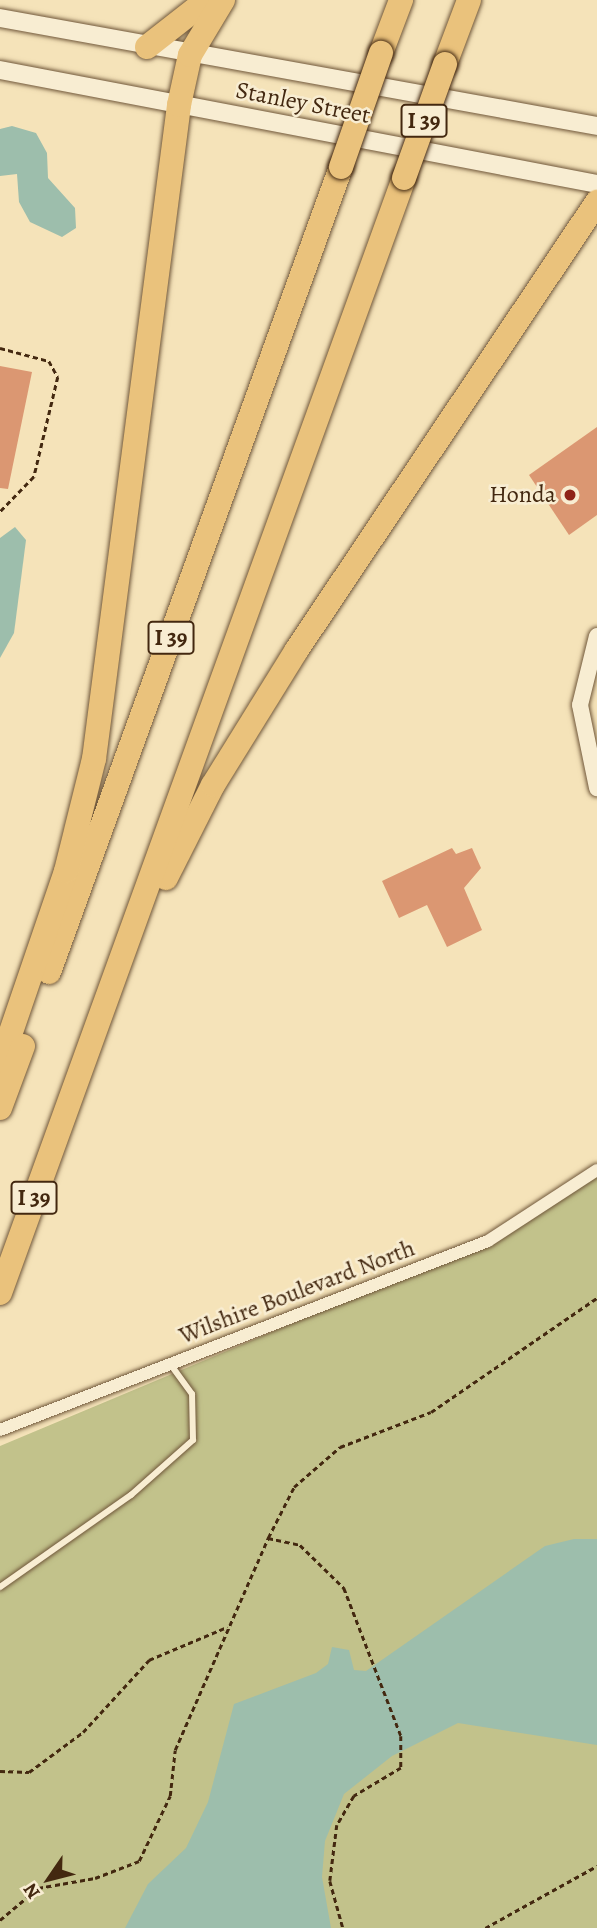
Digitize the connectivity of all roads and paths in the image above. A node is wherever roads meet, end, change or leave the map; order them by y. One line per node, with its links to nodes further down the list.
1 (207, 0): 6 (highway)
2 (223, 0): 7 (highway)
3 (401, 0): 21 (highway, I 39, bridge)
4 (468, 0): 19 (highway, I 39, bridge)
5 (0, 18): 6 (main road, Stanley Street)
6 (147, 47): 7 (main road, Stanley Street)
7 (190, 55): 9 (highway); 10 (main road, Stanley Street)
8 (0, 70): 9 (main road, Stanley Street)
9 (179, 105): 11 (main road, Stanley Street); 20 (highway)
10 (597, 126)
11 (597, 184)
12 (597, 202): 14 (highway)
13 (597, 228): 14 (highway)
14 (556, 263): 19 (highway)
15 (0, 348): 16 (path)
16 (0, 512)
17 (597, 636): 18 (street)
18 (597, 788)
19 (141, 904): 23 (highway, I 39)
20 (0, 1064)
21 (0, 1108)
22 (597, 1170): 25 (street, Wilshire Boulevard North)
23 (0, 1293)
24 (597, 1298): 27 (path)
25 (170, 1363): 26 (street, Wilshire Boulevard North); 28 (lane)
26 (0, 1430)
27 (268, 1538): 29 (path); 33 (path)
28 (0, 1587)
29 (227, 1627): 30 (path); 32 (path)
30 (0, 1771)
31 (597, 1866): 34 (path)
32 (0, 1920)
33 (343, 1928)
34 (485, 1928)

